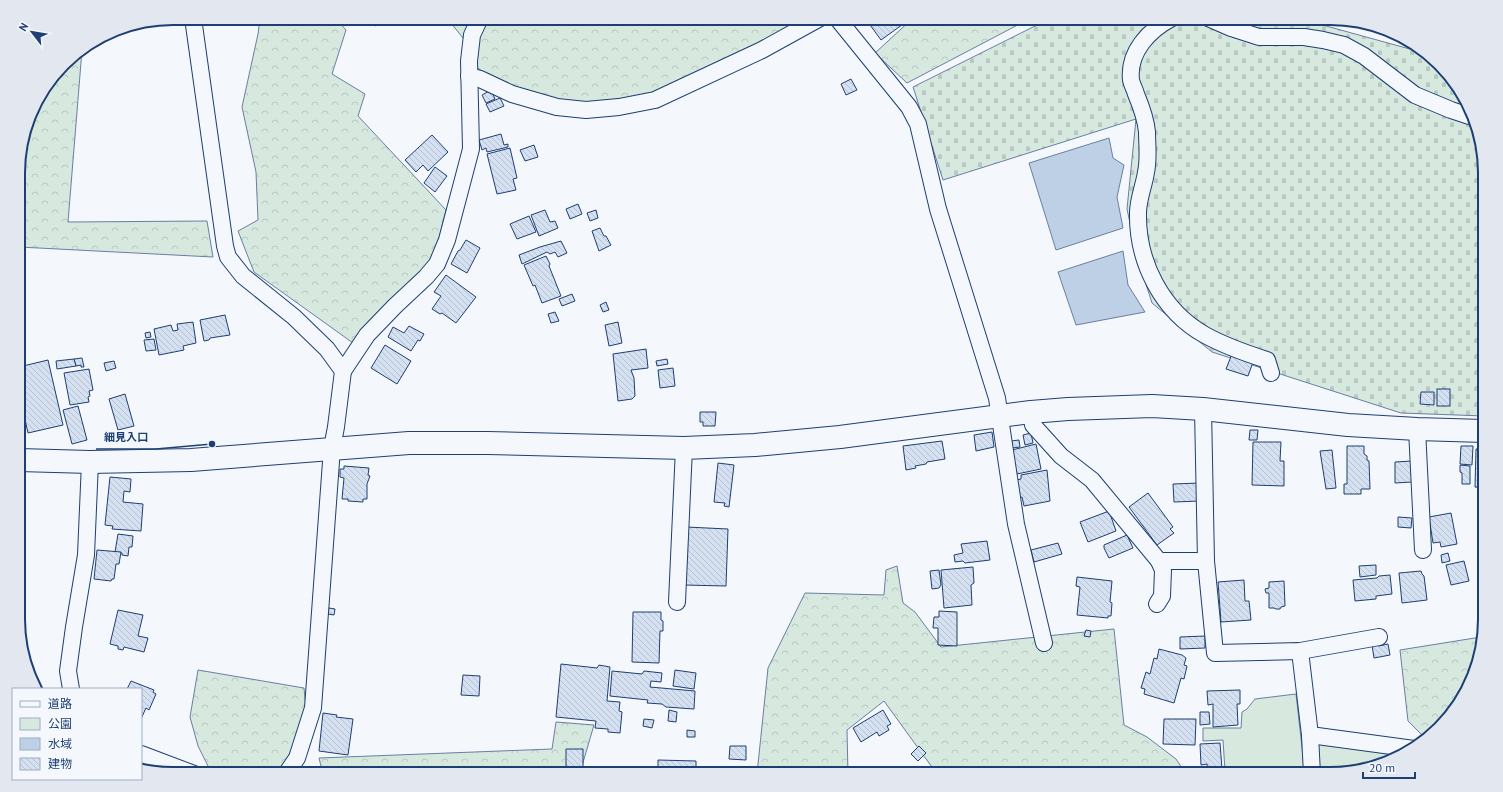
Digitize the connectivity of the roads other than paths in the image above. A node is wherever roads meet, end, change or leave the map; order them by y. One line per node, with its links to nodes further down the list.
1 (194, 25): 9 (street)
2 (477, 25): 7 (street)
3 (807, 25): 7 (street)
4 (843, 25): 13 (street)
5 (1160, 25): 10 (street)
6 (1227, 25): 8 (street)
7 (469, 76): 9 (street)
8 (1466, 115)
9 (343, 371): 16 (street)
10 (1271, 373)
11 (1203, 409): 12 (street); 14 (street); 22 (street)
12 (1031, 412): 13 (street); 21 (street)
13 (999, 417): 17 (street); 26 (street)
14 (1417, 429): 15 (street); 20 (street)
15 (1478, 431)
16 (332, 448): 17 (street); 19 (street); 33 (street)
17 (684, 448): 23 (street)
18 (25, 458): 19 (street)
19 (90, 462): 28 (street)
20 (1423, 550)
21 (1159, 561): 22 (street); 24 (street)
22 (1206, 561): 27 (street)
23 (678, 602)
24 (1157, 604)
25 (1379, 637): 27 (street)
26 (1044, 643)
27 (1300, 651): 29 (street)
28 (71, 688)
29 (1310, 735): 30 (street); 34 (street)
30 (1403, 748)
31 (145, 759): 32 (street)
32 (171, 767)
33 (291, 767)
34 (1312, 767)

